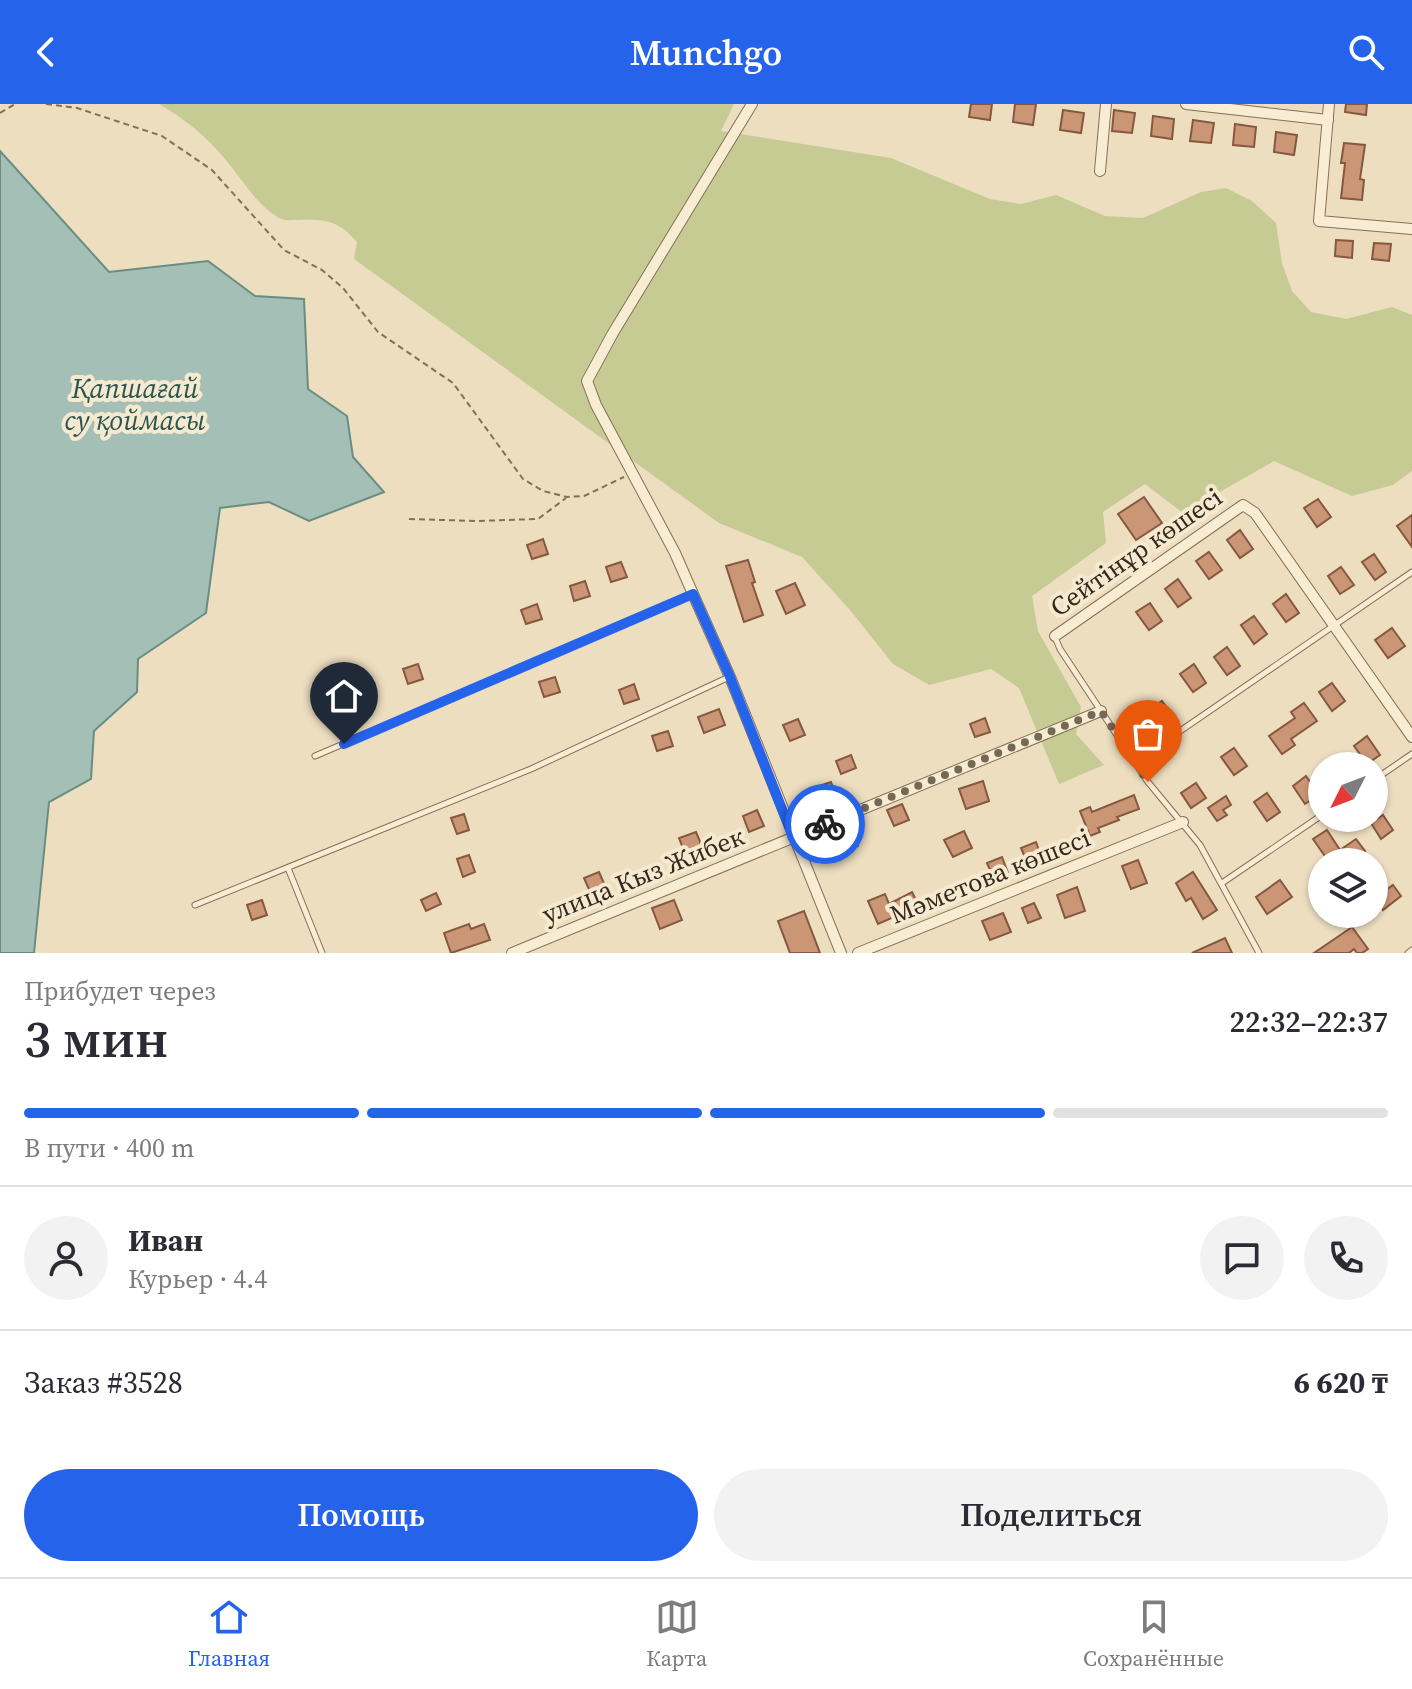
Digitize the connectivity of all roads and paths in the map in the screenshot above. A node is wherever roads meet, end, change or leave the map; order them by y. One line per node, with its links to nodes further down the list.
1 (15, 104): 7 (path)
2 (46, 104): 12 (path)
3 (752, 104): 11 (street)
4 (1106, 104): 9 (street)
5 (1186, 104): 8 (street)
6 (1329, 104): 8 (street)
7 (0, 113)
8 (1328, 120): 10 (street)
9 (1100, 171)
10 (1412, 229)
11 (632, 474): 12 (path); 15 (street)
12 (567, 497): 13 (path)
13 (409, 519)
14 (1412, 572): 16 (lane)
15 (693, 594): 18 (street); 22 (lane)
16 (1333, 627): 17 (street, Сейтінұр көшесі); 20 (street, Сейтінұр көшесі); 23 (lane)
17 (1055, 636): 19 (lane)
18 (730, 677): 27 (street); 28 (lane)
19 (1101, 711): 23 (lane); 27 (street, улица Кыз Жибек)
20 (1412, 737)
21 (1412, 754): 24 (lane)
22 (315, 756)
23 (1135, 762): 25 (lane)
24 (1388, 770)
25 (1183, 822): 29 (lane); 34 (street, Мәметова көшесі)
26 (1308, 825): 29 (lane)
27 (793, 837): 32 (street, улица Кыз Жибек); 33 (street)
28 (288, 868): 30 (lane); 31 (lane)
29 (1222, 883): 35 (lane)
30 (195, 905)
31 (322, 953)
32 (512, 953)
33 (841, 953)
34 (858, 953)
35 (1259, 953)

